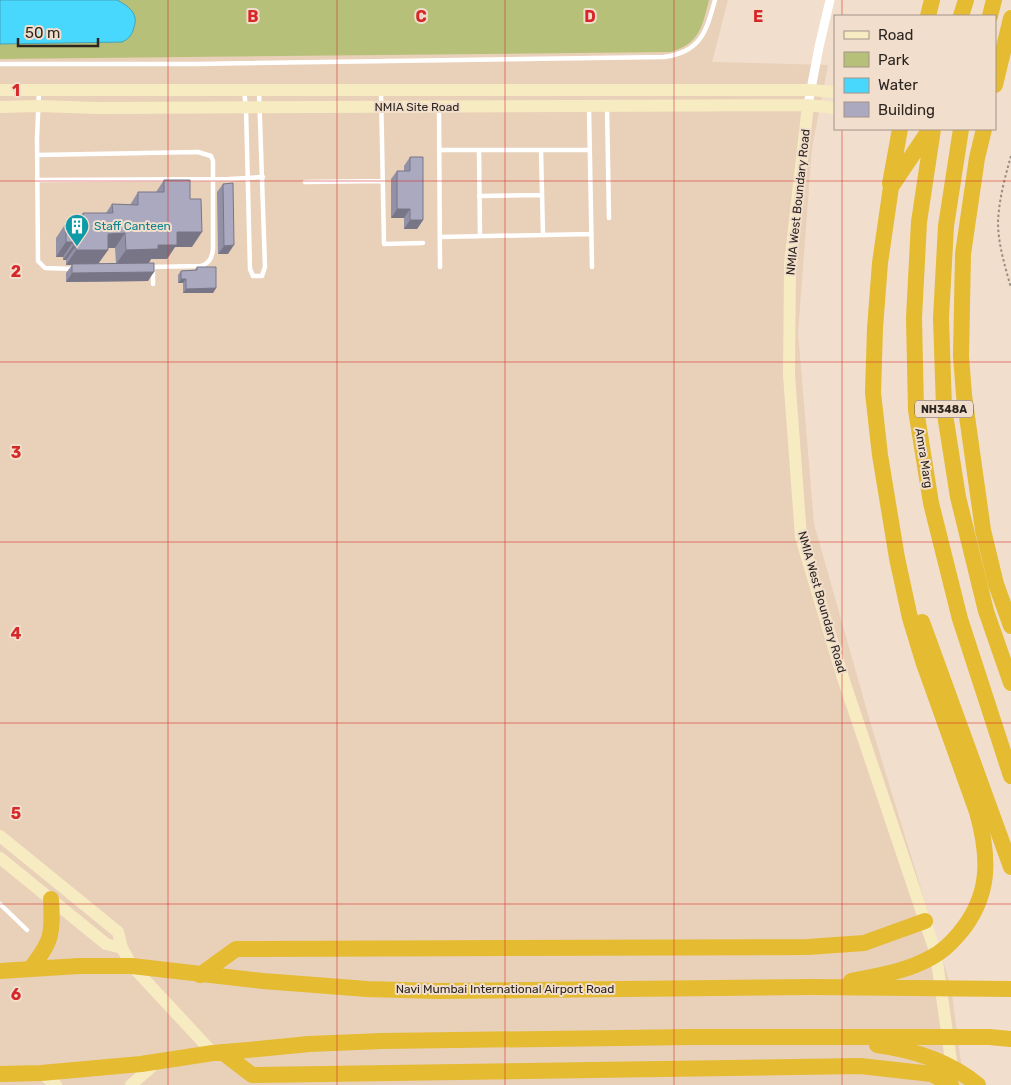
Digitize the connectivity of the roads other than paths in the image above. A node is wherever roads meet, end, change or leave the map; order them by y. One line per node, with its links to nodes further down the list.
1 (715, 0): 10 (lane)
2 (830, 0): 17 (street)
3 (932, 0): 6 (highway)
4 (966, 0): 7 (highway)
5 (994, 0): 8 (highway)
6 (928, 15)
7 (961, 15)
8 (990, 15)
9 (1011, 18): 11 (highway)
10 (0, 64)
11 (996, 81)
12 (0, 90): 13 (street)
13 (40, 90): 14 (street); 20 (lane)
14 (244, 90): 15 (street); 27 (lane)
15 (259, 90): 16 (street); 25 (lane)
16 (381, 90): 17 (street); 26 (lane)
17 (811, 90): 18 (street); 19 (street)
18 (834, 92)
19 (808, 105): 23 (street, NMIA Site Road); 28 (street, NMIA Site Road); 67 (street, NMIA West Boundary Road)
20 (39, 106): 24 (street, NMIA Site Road); 27 (street, NMIA Site Road); 38 (lane)
21 (439, 106): 22 (street, NMIA Site Road); 26 (street, NMIA Site Road); 34 (lane)
22 (589, 106): 23 (street, NMIA Site Road); 37 (lane)
23 (607, 106): 47 (lane)
24 (0, 107)
25 (260, 107): 26 (street, NMIA Site Road); 27 (street, NMIA Site Road); 39 (lane)
26 (381, 107): 43 (lane)
27 (246, 108): 40 (lane)
28 (834, 108)
29 (900, 130): 64 (highway)
30 (931, 130): 74 (highway)
31 (932, 130): 61 (highway, Amra Marg / NH348A)
32 (961, 130): 60 (highway, NH348A)
33 (984, 130): 59 (highway)
34 (439, 150): 35 (lane); 51 (lane)
35 (479, 150): 36 (lane); 45 (lane)
36 (541, 150): 37 (lane); 46 (lane)
37 (590, 150): 48 (lane)
38 (37, 155): 41 (lane); 42 (lane)
39 (262, 177): 40 (lane); 40 (lane)
40 (248, 178): 41 (lane)
41 (213, 179): 42 (lane); 54 (lane)
42 (37, 180): 57 (lane)
43 (383, 181): 44 (lane); 52 (lane)
44 (304, 182)
45 (479, 196): 46 (lane); 50 (lane)
46 (542, 196): 49 (lane)
47 (609, 218)
48 (592, 234): 49 (lane); 56 (lane)
49 (543, 235): 50 (lane)
50 (480, 236): 51 (lane)
51 (440, 237): 55 (lane)
52 (423, 243)
53 (143, 267): 54 (lane)
54 (153, 267): 58 (lane)
55 (440, 267)
56 (592, 267)
57 (85, 268)
58 (153, 284)
59 (1011, 626)
60 (1011, 683)
61 (1011, 776)
62 (0, 836): 69 (street)
63 (0, 858): 65 (street)
64 (1011, 867)
65 (51, 900): 69 (street); 71 (highway)
66 (0, 904): 68 (lane)
67 (925, 921): 73 (highway); 84 (street, NMIA West Boundary Road)
68 (27, 930)
69 (122, 948): 70 (street)
70 (132, 966): 71 (highway, Navi Mumbai International Airport Road); 73 (highway, Navi Mumbai International Airport Road); 78 (street)
71 (30, 969): 72 (highway, Navi Mumbai International Airport Road)
72 (0, 971)
73 (200, 975): 74 (highway, Navi Mumbai International Airport Road)
74 (812, 987): 75 (highway, Navi Mumbai International Airport Road)
75 (1011, 989)
76 (812, 1037): 77 (highway); 78 (highway); 85 (highway)
77 (1011, 1038)
78 (218, 1053): 79 (highway); 84 (highway)
79 (157, 1062): 80 (highway); 83 (street)
80 (42, 1073): 81 (highway); 82 (street)
81 (0, 1074)
82 (56, 1085)
83 (131, 1085)
84 (953, 1085)
85 (978, 1085)

